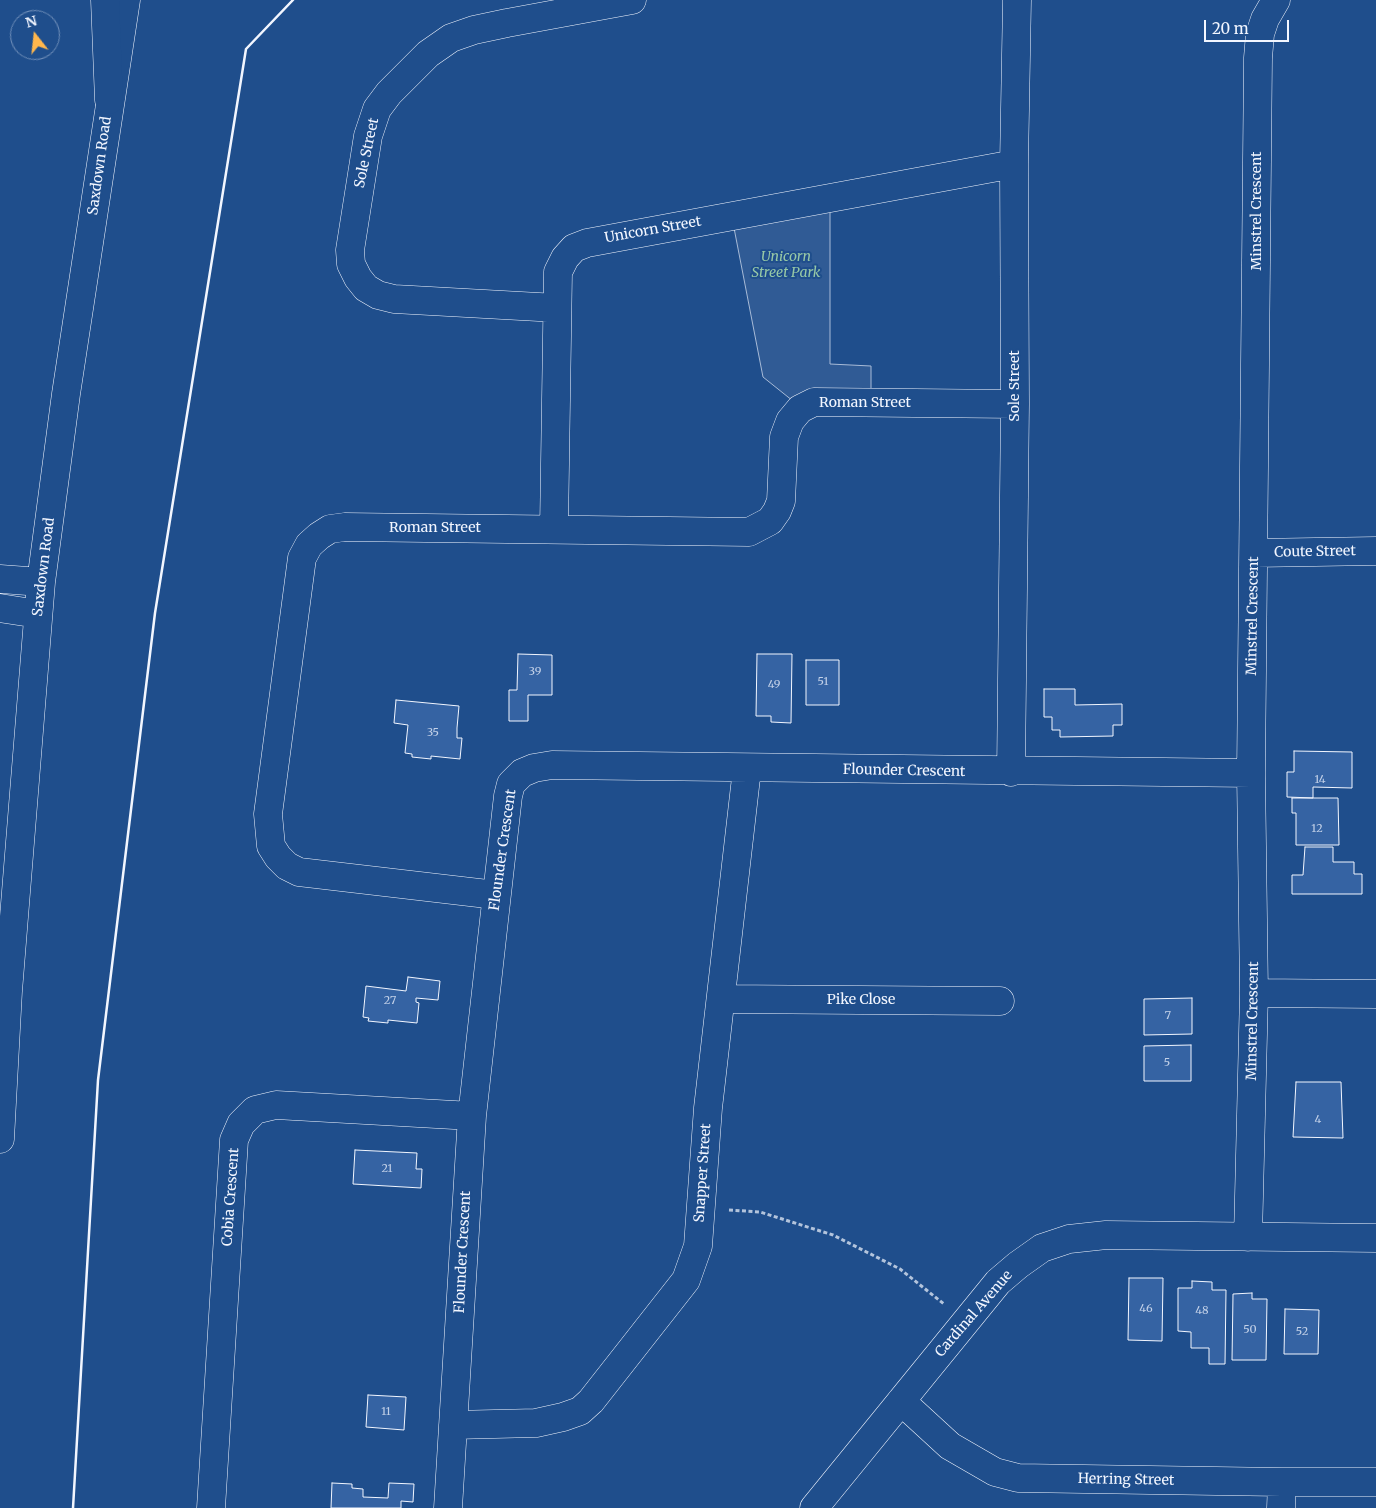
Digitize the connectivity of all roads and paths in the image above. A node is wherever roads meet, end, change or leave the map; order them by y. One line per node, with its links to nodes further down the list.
1 (105, 0): 6 (street)
2 (126, 0): 6 (street, Saxdown Road)
3 (632, 0): 8 (street, Sole Street)
4 (1017, 0): 7 (street, Sole Street)
5 (1276, 0): 12 (street, Minstrel Crescent)
6 (109, 100): 14 (street, Saxdown Road)
7 (1014, 164): 8 (street, Unicorn Street); 9 (street, Sole Street)
8 (557, 308): 10 (street, Unicorn Street)
9 (1015, 404): 10 (street, Roman Street); 18 (street, Sole Street)
10 (554, 528): 20 (street, Roman Street)
11 (1376, 551): 12 (street, Coute Street)
12 (1254, 553): 19 (street, Minstrel Crescent)
13 (0, 579): 14 (street)
14 (41, 582): 16 (street, Saxdown Road)
15 (0, 608): 16 (street)
16 (38, 614): 26 (street, Saxdown Road)
17 (747, 769): 18 (street, Flounder Crescent); 20 (street, Flounder Crescent); 23 (street, Snapper Street)
18 (1011, 772): 19 (street, Flounder Crescent)
19 (1251, 774): 21 (street, Minstrel Crescent)
20 (496, 895): 25 (street, Flounder Crescent)
21 (1254, 994): 22 (street); 28 (street, Minstrel Crescent)
22 (1376, 994)
23 (721, 999): 24 (street, Pike Close); 27 (street, Snapper Street)
24 (1000, 1001)
25 (472, 1116): 32 (street, Flounder Crescent); 35 (street, Cobia Crescent)
26 (0, 1139)
27 (701, 1208): 30 (path); 32 (street, Snapper Street)
28 (1248, 1237): 29 (street, Cardinal Avenue); 30 (street, Cardinal Avenue)
29 (1376, 1238)
30 (964, 1324): 31 (street, Cardinal Avenue)
31 (901, 1401): 34 (street, Herring Street); 37 (street, Cardinal Avenue)
32 (453, 1425): 36 (street, Flounder Crescent)
33 (1376, 1482): 34 (street, Herring Street)
34 (1281, 1495)
35 (211, 1508)
36 (448, 1508)
37 (814, 1508)

